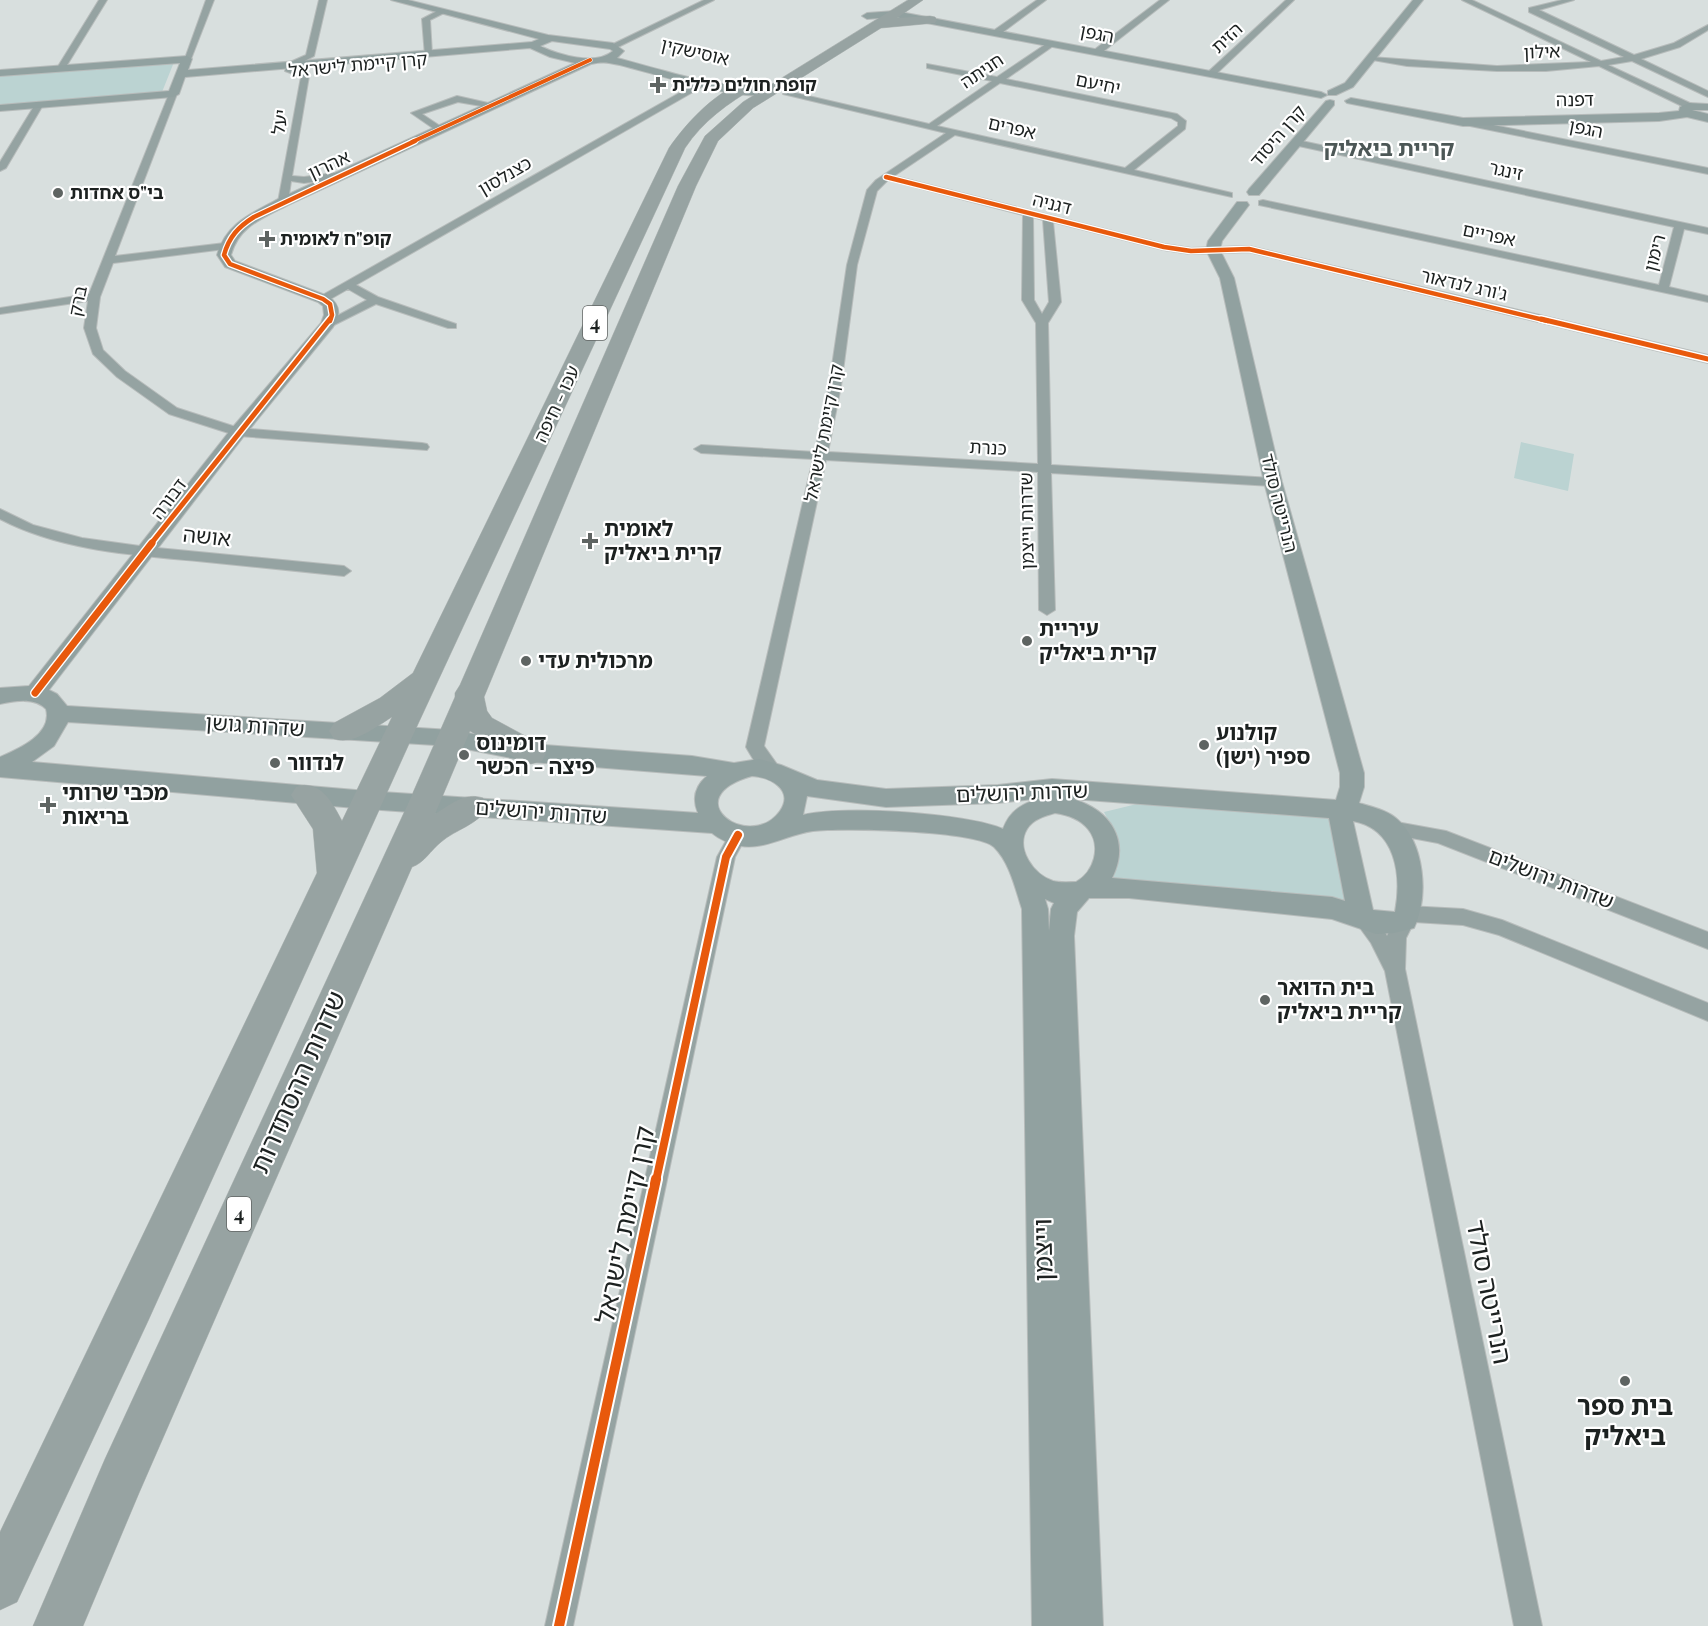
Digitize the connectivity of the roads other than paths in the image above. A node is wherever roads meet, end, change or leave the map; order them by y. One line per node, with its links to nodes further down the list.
1 (103, 0): 33 (street)
2 (210, 0): 26 (street, ברק)
3 (323, 0): 34 (street)
4 (396, 0): 14 (street)
5 (710, 0): 22 (street)
6 (1042, 0): 18 (street)
7 (1165, 0): 23 (street)
8 (1290, 0): 36 (street, הזית)
9 (1418, 0): 29 (street)
10 (1466, 0): 31 (street)
11 (1570, 0): 25 (street)
12 (915, 1): 13 (highway, עכו - חיפה / 4); 15 (highway)
13 (894, 7): 15 (street, הגפן); 16 (highway, עכו - חיפה / 4)
14 (441, 11): 19 (street); 24 (street)
15 (930, 20): 16 (highway); 18 (street, הגפן)
16 (872, 22): 40 (highway, עכו - חיפה / 4); 40 (highway, עכו - חיפה / 4)
17 (1708, 27): 25 (street, אילון)
18 (996, 33): 20 (street, הגפן)
19 (550, 38): 21 (street); 22 (street, אוסישקין)
20 (1052, 44): 23 (street, הגפן); 39 (street, חניתה)
21 (536, 47): 24 (street, קרן קיימת לישראל); 30 (street); 34 (street, קרן קיימת לישראל)
22 (616, 49): 27 (street); 28 (street, אוסישקין)
23 (1097, 52): 36 (street, הגפן)
24 (428, 54): 34 (street, קרן קיימת לישראל)
25 (1631, 58): 31 (street, אילון); 43 (street)
26 (188, 59): 33 (street); 38 (street, ברק)
27 (608, 59): 30 (street, אוסישקין); 37 (street, אוסישקין)
28 (653, 59)
29 (1371, 59): 31 (street, אילון); 42 (street)
30 (591, 60): 47 (street, אהרון)
31 (1597, 63): 50 (street)
32 (930, 66): 39 (street, יחיעם)
33 (61, 68): 35 (street)
34 (290, 68): 38 (street, קרן קיימת לישראל); 62 (street, יעל)
35 (0, 73)
36 (1211, 74): 44 (street, הגפן)
37 (709, 77): 40 (street, אוסישקין); 40 (street, אוסישקין); 45 (highway); 71 (street, כצנלסון)
38 (180, 78): 41 (street, ברק)
39 (997, 80): 53 (street, חניתה); 59 (street, יחיעם)
40 (766, 88): 45 (highway, עכו - חיפה / 4); 53 (street, אפרים); 94 (highway, עכו - חיפה / 4)
41 (173, 94): 46 (street); 70 (street, ברק)
42 (1349, 94): 44 (street, הגפן); 52 (street, הגפן)
43 (1708, 94)
44 (1328, 97): 56 (street, קרן היסוד)
45 (717, 104): 92 (highway, עכו - חיפה / 4)
46 (39, 105): 49 (street); 57 (street)
47 (493, 105): 54 (street, אהרון); 54 (street)
48 (1708, 107): 50 (street)
49 (0, 108)
50 (1688, 109): 51 (street); 52 (street, דפנה)
51 (1708, 118)
52 (1463, 122): 58 (street, הגפן)
53 (931, 126): 55 (street, אפרים)
54 (440, 130): 60 (street, אהרון)
55 (955, 131): 59 (street, אפרים); 61 (street, קרן קיימת לישראל)
56 (1297, 143): 63 (street, קרן היסוד); 66 (street, זינגר)
57 (1, 168)
58 (1708, 171)
59 (1126, 172): 63 (street, אפרים)
60 (342, 175): 62 (street); 62 (street, אהרון)
61 (886, 177): 64 (street, דגניה); 85 (street, קרן קיימת לישראל)
62 (286, 189): 68 (street, אהרון)
63 (1247, 199): 69 (street); 72 (street, אפריים)
64 (1028, 214): 65 (street, דגניה); 78 (street, שדרות וייצמן)
65 (1048, 219): 69 (street, דגניה); 78 (street, שדרות וייצמן)
66 (1680, 225): 67 (street, זינגר); 72 (street, רימון)
67 (1708, 231)
68 (225, 246): 70 (street); 74 (street)
69 (1213, 250): 81 (street, ג'ורג לנדאור); 87 (street, הנרייטה סולד)
70 (109, 260): 73 (street, ברק)
71 (348, 285): 74 (street, כצנלסון); 75 (street)
72 (1663, 289): 76 (street, אפריים)
73 (94, 297): 77 (street); 82 (street, ברק)
74 (323, 299): 79 (street)
75 (374, 299): 79 (street); 80 (street)
76 (1708, 299)
77 (0, 311)
78 (1042, 323): 86 (street, שדרות וייצמן)
79 (328, 324): 82 (street, דבורה)
80 (452, 326)
81 (1708, 359)
82 (238, 432): 83 (street, ברק); 89 (street, דבורה)
83 (422, 447)
84 (701, 449): 85 (street, כנרת)
85 (821, 456): 86 (street, כנרת); 103 (street, קרן קיימת לישראל)
86 (1044, 469): 87 (street, כנרת); 91 (street, שדרות וייצמן)
87 (1273, 482): 112 (street, הנרייטה סולד)
88 (0, 513): 89 (street, אושה)
89 (147, 552): 90 (street, אושה); 93 (street, דבורה)
90 (344, 571)
91 (1047, 610)
92 (426, 674): 97 (highway); 98 (highway, עכו - חיפה / 4)
93 (35, 693): 95 (street); 96 (street)
94 (469, 693): 99 (highway, עכו - חיפה / 4); 100 (highway)
95 (2, 695)
96 (58, 713): 97 (street, שדרות גושן); 101 (street)
97 (344, 731): 98 (street, שדרות גושן)
98 (398, 735): 99 (street, שדרות גושן); 107 (highway, 4)
99 (451, 738): 100 (street); 108 (highway, 4)
100 (531, 753): 102 (street)
101 (0, 767): 104 (street)
102 (731, 771): 103 (street); 113 (street)
103 (776, 772): 106 (street, שדרות ירושלים); 115 (street)
104 (307, 795): 107 (street); 119 (highway)
105 (1169, 797): 106 (street, שדרות ירושלים); 110 (street); 112 (street, שדרות ירושלים)
106 (886, 798): 109 (street)
107 (367, 800): 108 (street, שדרות ירושלים); 119 (highway, 4)
108 (424, 804): 111 (street, שדרות ירושלים); 118 (highway, שדרות ההסתדרות / 4)
109 (1040, 806): 110 (street); 117 (street)
110 (1068, 806): 120 (street)
111 (472, 807): 113 (street, שדרות ירושלים); 118 (highway)
112 (1342, 810): 114 (street, שדרות ירושלים); 122 (street)
113 (715, 824): 116 (street)
114 (1391, 828): 121 (street); 123 (street, שדרות ירושלים)
115 (765, 833): 116 (street); 117 (street, שדרות ירושלים)
116 (738, 835): 128 (street, קרן קיימת לישראל)
117 (1019, 865): 120 (street); 129 (street, וייצמן)
118 (393, 873): 127 (highway, שדרות ההסתדרות / 4)
119 (332, 875): 126 (highway, 4)
120 (1082, 890): 122 (street); 130 (street, וייצמן)
121 (1407, 917): 122 (street); 124 (street, הנרייטה סולד); 125 (street)
122 (1363, 919): 124 (street, הנרייטה סולד)
123 (1708, 941)
124 (1395, 969): 131 (street, הנרייטה סולד)
125 (1708, 1012)
126 (0, 1585)
127 (58, 1626)
128 (559, 1626)
129 (1051, 1626)
130 (1084, 1626)
131 (1528, 1626)

